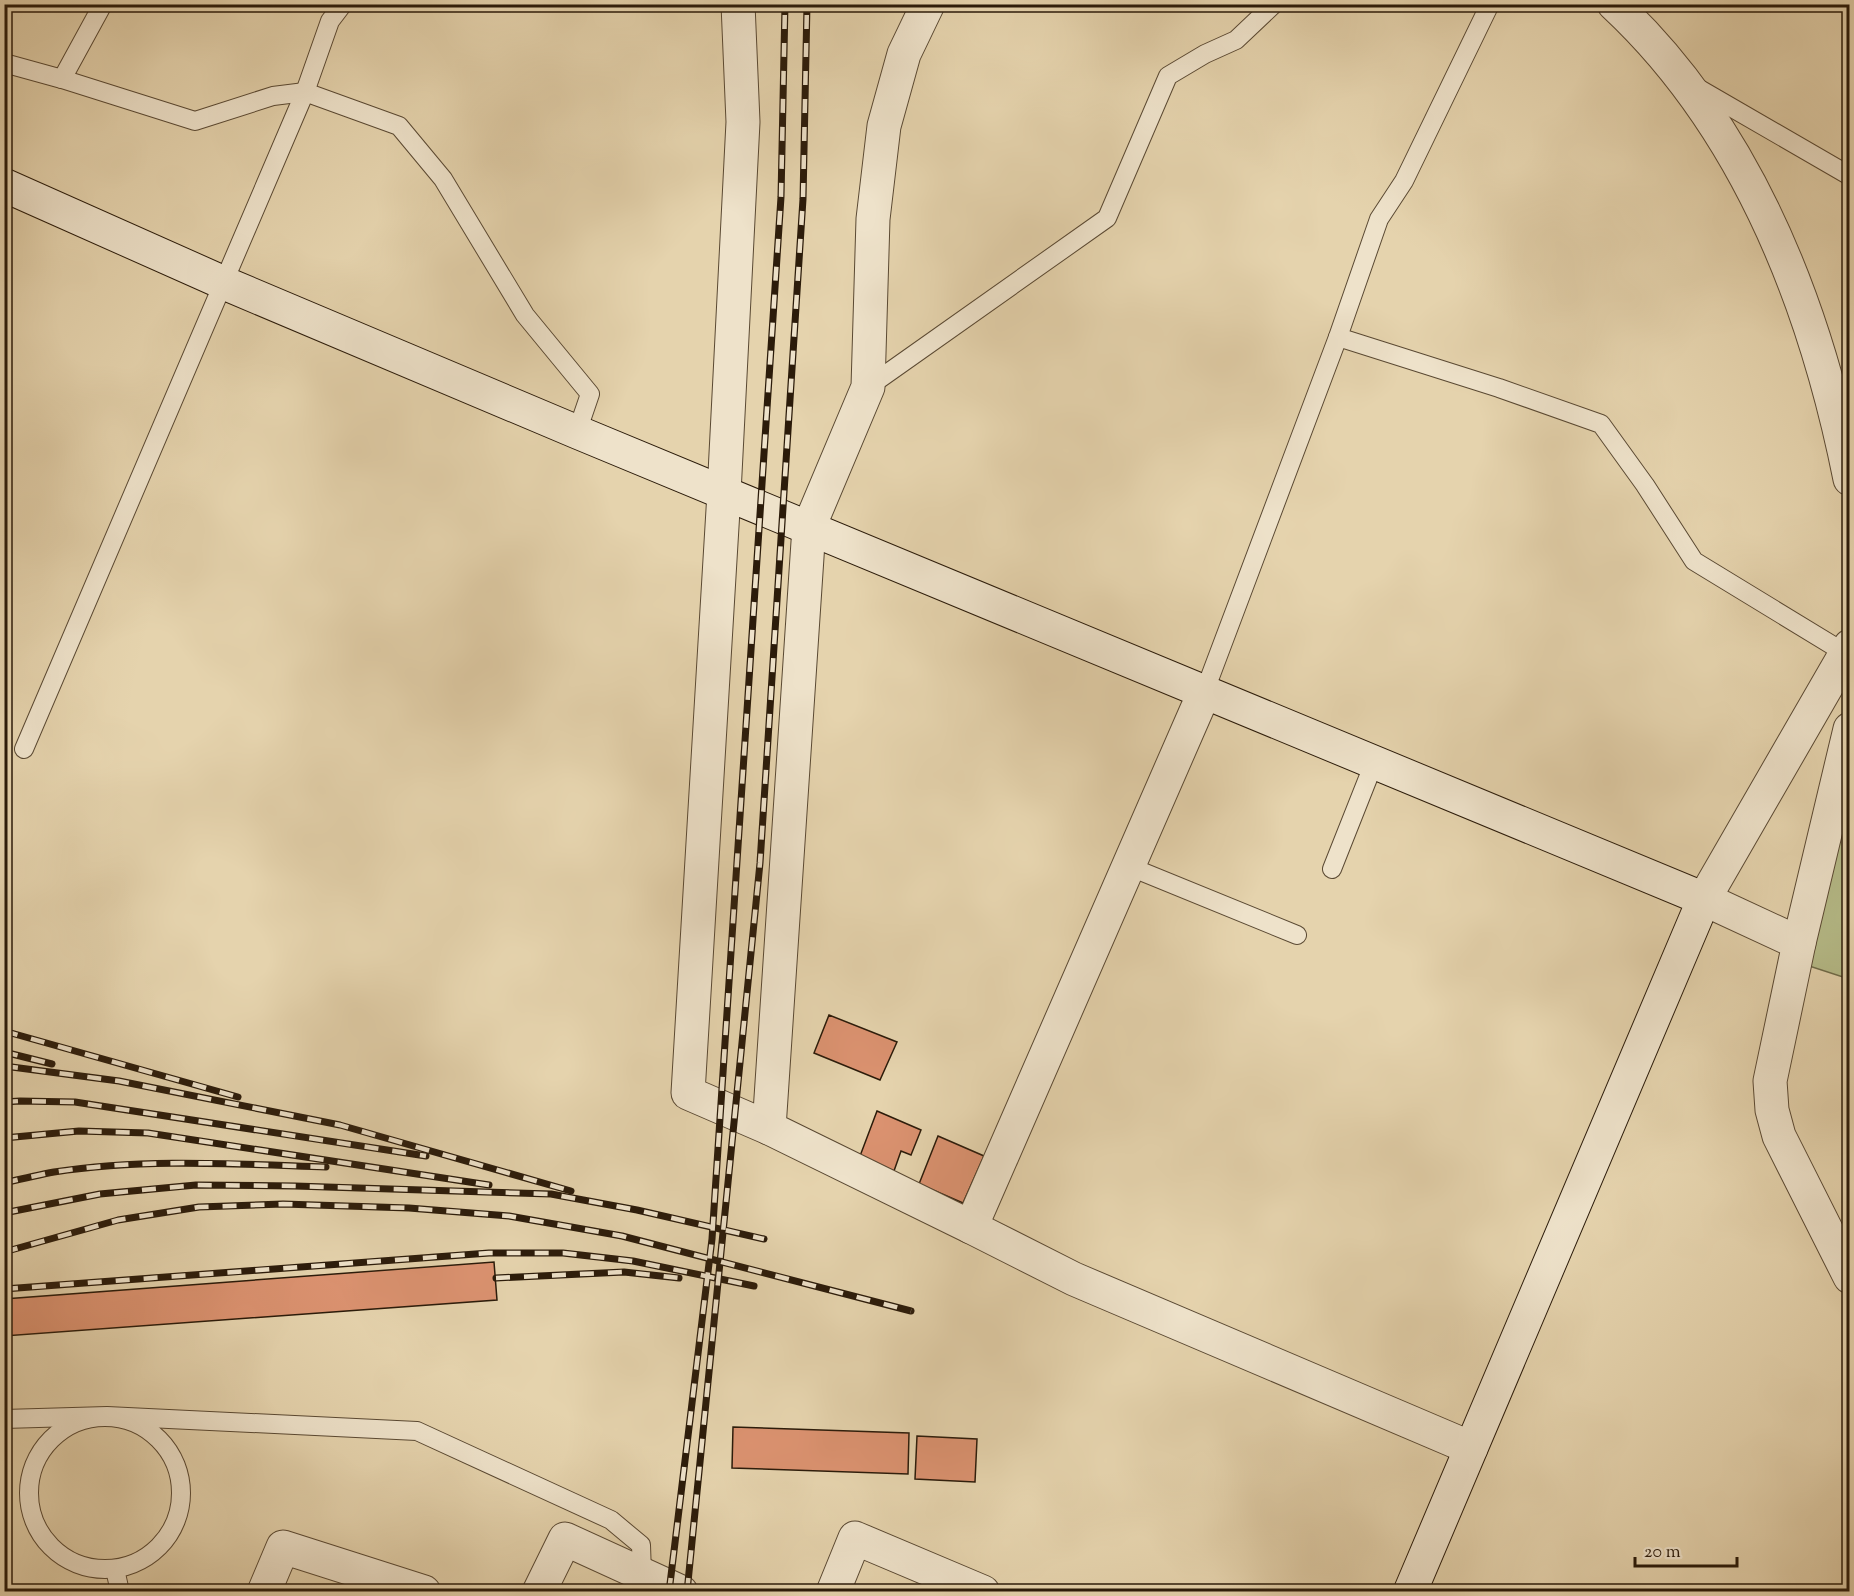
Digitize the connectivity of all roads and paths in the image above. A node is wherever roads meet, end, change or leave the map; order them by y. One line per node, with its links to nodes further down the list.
1 (103, 4): 9 (lane)
2 (344, 4): 11 (lane)
3 (738, 4): 19 (street)
4 (928, 4): 16 (street)
5 (1274, 4): 16 (lane)
6 (1490, 4): 15 (lane)
7 (1614, 4): 10 (street)
8 (4, 63): 9 (lane)
9 (62, 78): 11 (lane)
10 (1682, 79): 12 (lane); 18 (street)
11 (305, 92): 14 (lane); 17 (lane)
12 (1850, 176)
13 (4, 185): 14 (street)
14 (224, 283): 17 (street); 24 (lane)
15 (1338, 337): 21 (lane); 22 (lane)
16 (868, 387): 20 (street)
17 (578, 432): 19 (street)
18 (1850, 479)
19 (724, 493): 20 (street); 31 (street)
20 (809, 527): 22 (street); 31 (street)
21 (1847, 650): 28 (street)
22 (1204, 693): 25 (street); 26 (street)
23 (1850, 729): 30 (street)
24 (24, 749)
25 (1374, 763): 27 (lane); 28 (street)
26 (1128, 866): 29 (lane); 32 (street)
27 (1332, 869)
28 (1704, 899): 30 (street); 36 (street)
29 (1297, 935)
30 (1799, 943): 33 (street)
31 (769, 1128): 32 (street)
32 (971, 1227): 36 (street)
33 (1850, 1277)
34 (107, 1416): 35 (lane); 37 (lane); 37 (lane); 38 (lane)
35 (4, 1419)
36 (1471, 1448): 46 (street)
37 (115, 1569): 39 (lane)
38 (642, 1574): 42 (street); 43 (street)
39 (120, 1592)
40 (264, 1592): 41 (street)
41 (424, 1592)
42 (538, 1592)
43 (681, 1592)
44 (833, 1592): 45 (street)
45 (983, 1592)
46 (1410, 1592)

